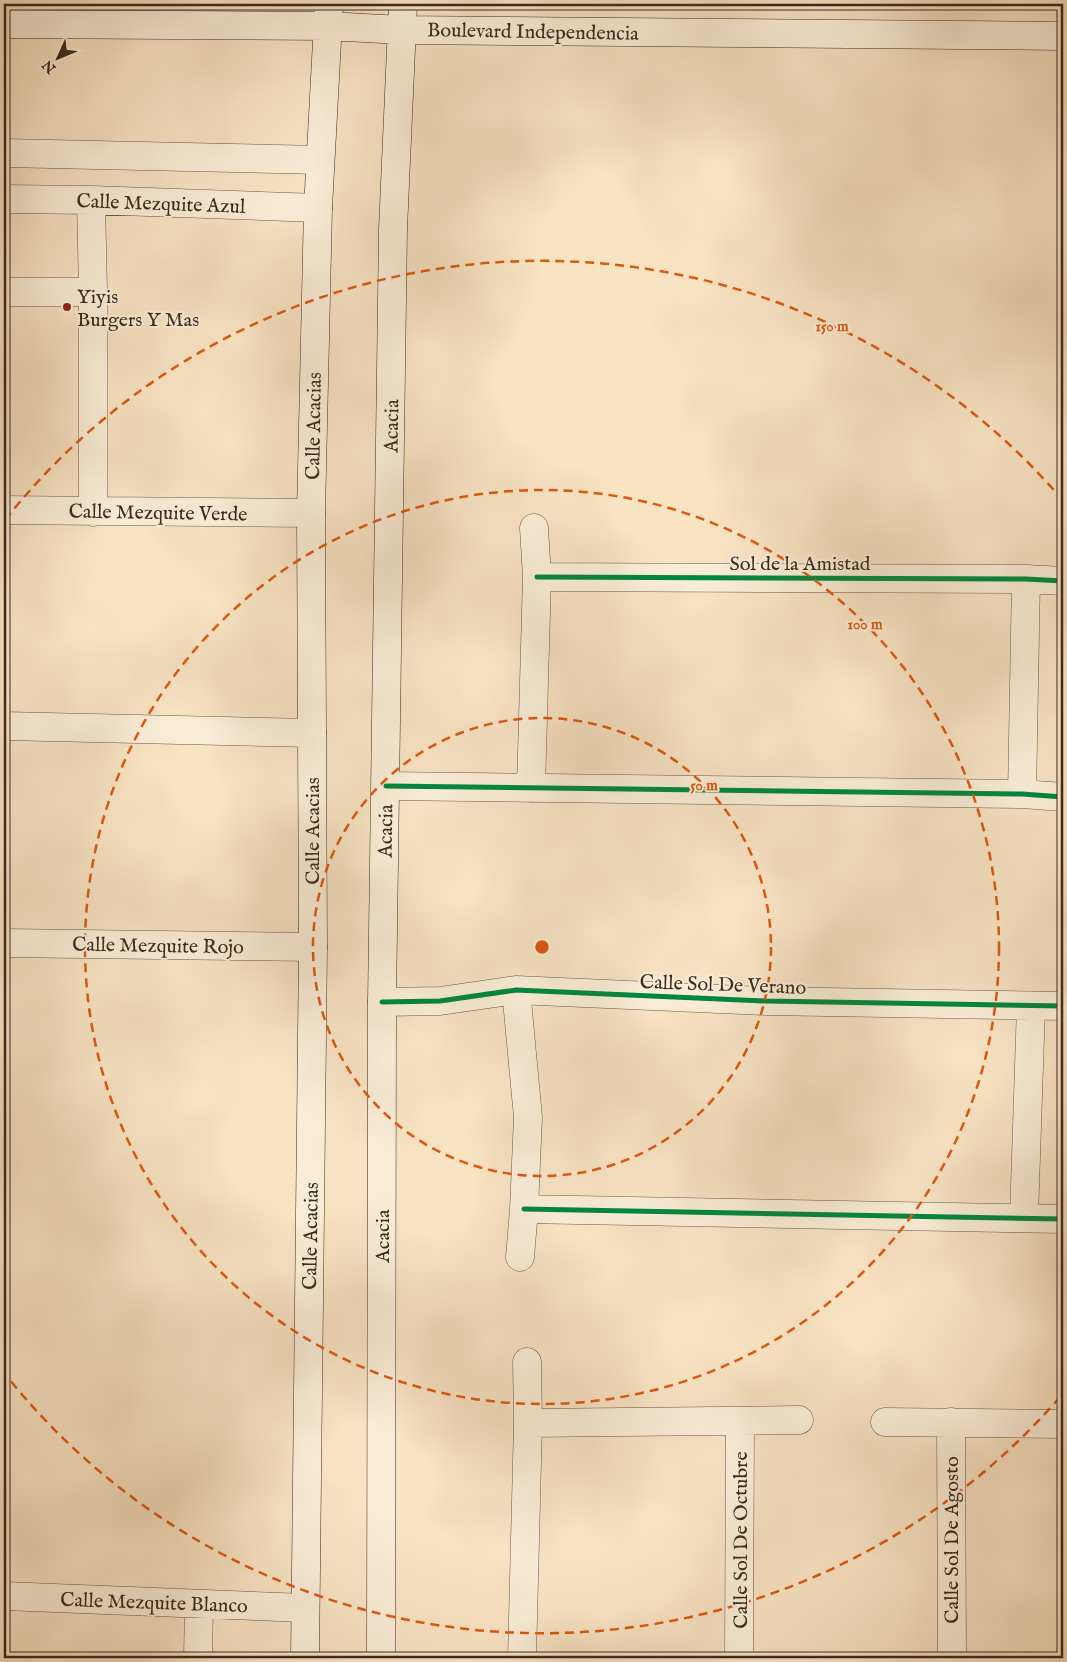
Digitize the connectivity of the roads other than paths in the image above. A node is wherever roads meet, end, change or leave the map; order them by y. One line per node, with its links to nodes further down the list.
1 (329, 15): 2 (street, Boulevard Independencia); 3 (street, Boulevard Independencia); 6 (street, Calle Acacias)
2 (402, 17): 4 (street, Boulevard Independencia); 21 (street, Acacia)
3 (4, 24)
4 (1063, 36)
5 (4, 153): 6 (street)
6 (320, 160): 9 (street, Calle Acacias)
7 (4, 199): 8 (street, Calle Mezquite Azul)
8 (91, 200): 9 (street, Calle Mezquite Azul); 11 (street)
9 (318, 208): 14 (street, Calle Acacias)
10 (4, 292): 11 (street)
11 (93, 292): 13 (street)
12 (4, 510): 13 (street, Calle Mezquite Verde)
13 (94, 512): 14 (street, Calle Mezquite Verde)
14 (311, 513): 20 (street, Calle Acacias)
15 (534, 528): 16 (street)
16 (536, 577): 17 (street, Sol de la Amistad); 22 (street)
17 (1026, 579): 18 (street, Sol de la Amistad); 23 (street)
18 (1063, 581)
19 (4, 726): 20 (street)
20 (312, 733): 26 (street, Calle Acacias)
21 (386, 786): 22 (street); 28 (street, Acacia)
22 (531, 788): 23 (street)
23 (1022, 794): 24 (street)
24 (1063, 797)
25 (4, 943): 26 (street, Calle Mezquite Rojo)
26 (313, 947): 44 (street, Calle Acacias)
27 (516, 990): 28 (street, Calle Sol De Verano); 29 (street, Calle Sol De Verano); 31 (street)
28 (382, 1002): 47 (street, Acacia)
29 (1031, 1006): 30 (street, Calle Sol De Verano); 32 (street)
30 (1063, 1006)
31 (524, 1209): 32 (street); 34 (street)
32 (1024, 1217): 33 (street)
33 (1063, 1219)
34 (520, 1258)
35 (527, 1362): 40 (street)
36 (799, 1420): 37 (street)
37 (740, 1421): 40 (street); 49 (street, Calle Sol De Octubre)
38 (885, 1422): 39 (street)
39 (951, 1422): 41 (street); 50 (street, Calle Sol De Agosto)
40 (528, 1423): 48 (street)
41 (1063, 1424)
42 (4, 1596): 43 (street, Calle Mezquite Blanco)
43 (199, 1604): 44 (street, Calle Mezquite Blanco); 45 (street)
44 (305, 1608): 46 (street, Calle Acacias)
45 (198, 1658)
46 (305, 1658)
47 (381, 1658)
48 (522, 1658)
49 (739, 1658)
50 (952, 1658)

